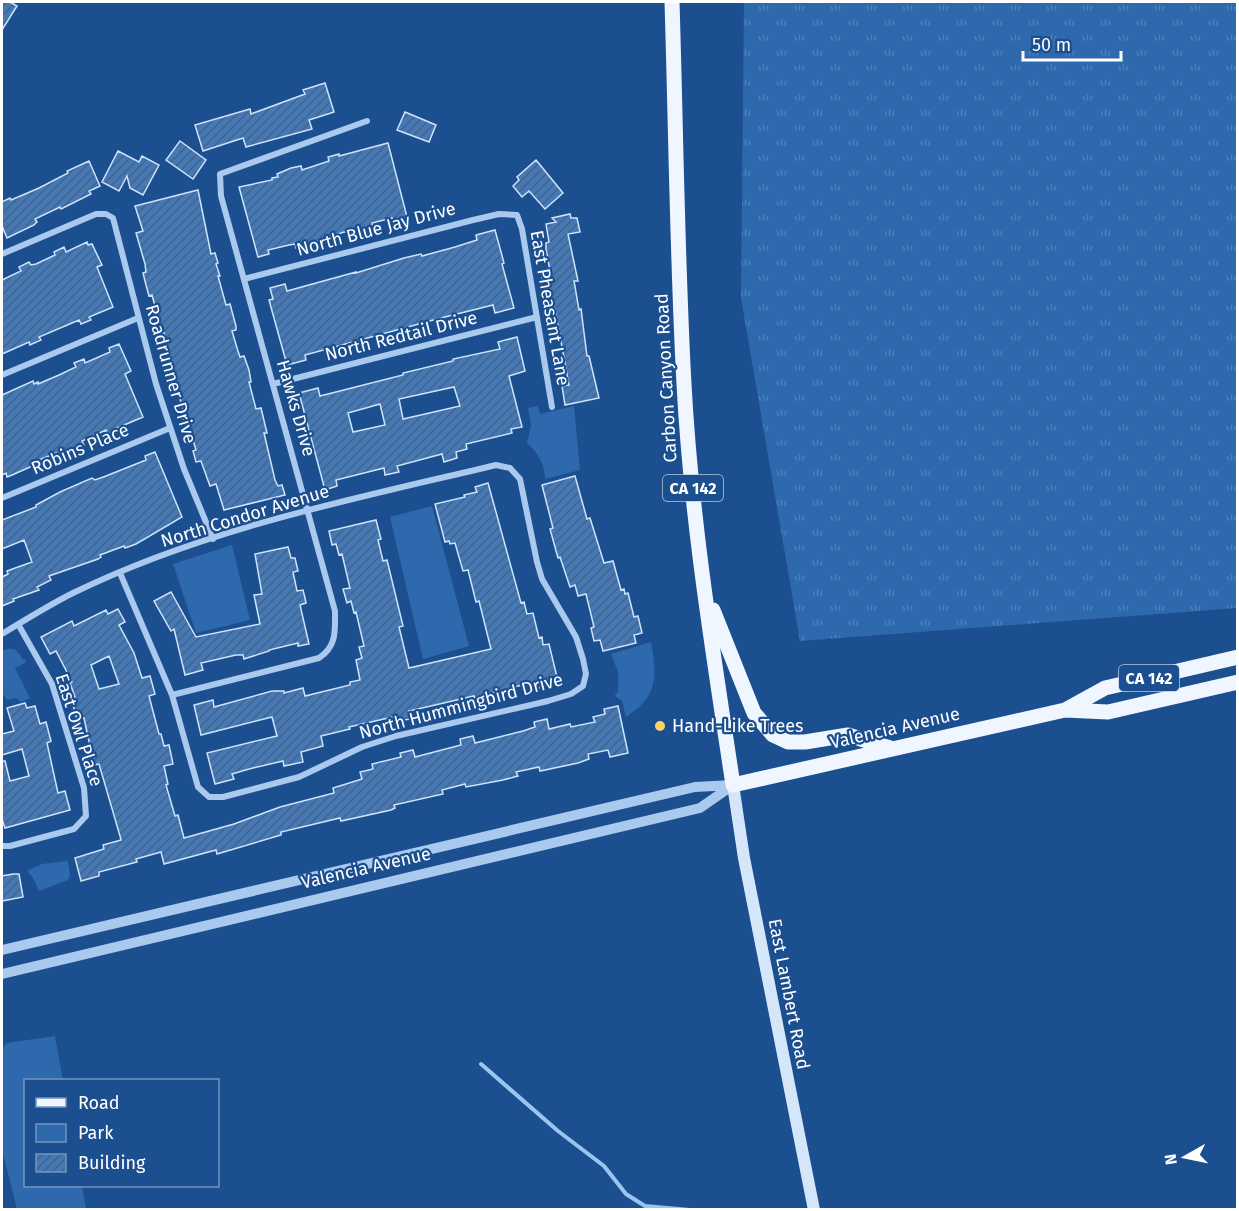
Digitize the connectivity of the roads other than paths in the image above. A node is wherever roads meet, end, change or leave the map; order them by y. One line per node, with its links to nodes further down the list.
1 (672, 2): 16 (main road, Carbon Canyon Road / CA 142)
2 (367, 121): 5 (street, Hawks Drive)
3 (516, 215): 5 (street, North Blue Jay Drive); 6 (street, East Pheasant Lane)
4 (2, 254): 7 (street, Roadrunner Drive)
5 (244, 279): 9 (street, Hawks Drive)
6 (537, 317): 9 (street, North Redtail Drive); 10 (street, East Pheasant Lane)
7 (138, 318): 8 (street); 11 (street, Roadrunner Drive)
8 (2, 375)
9 (273, 384): 13 (street, Hawks Drive)
10 (552, 407)
11 (170, 428): 12 (street, Robins Place); 14 (street, Roadrunner Drive)
12 (2, 498)
13 (308, 510): 14 (street, North Condor Avenue); 21 (street, North Condor Avenue); 22 (street, Hawks Drive)
14 (213, 538): 15 (street, North Condor Avenue)
15 (120, 573): 17 (street, North Condor Avenue); 22 (street)
16 (705, 591): 24 (main road, CA 142); 25 (main road, Carbon Canyon Road / CA 142)
17 (18, 624): 18 (street, North Condor Avenue); 26 (street, East Owl Place)
18 (2, 634)
19 (1238, 657): 23 (main road, Valencia Avenue / CA 142)
20 (1238, 682): 23 (main road, Valencia Avenue / CA 142)
21 (583, 686): 22 (street, North Hummingbird Drive)
22 (172, 695)
23 (1065, 710): 24 (main road, Valencia Avenue / CA 142)
24 (893, 748): 25 (main road, Valencia Avenue / CA 142)
25 (733, 785): 27 (street, Valencia Avenue); 28 (street, Valencia Avenue); 29 (main road, East Lambert Road)
26 (2, 846)
27 (2, 950)
28 (2, 974)
29 (814, 1209)

